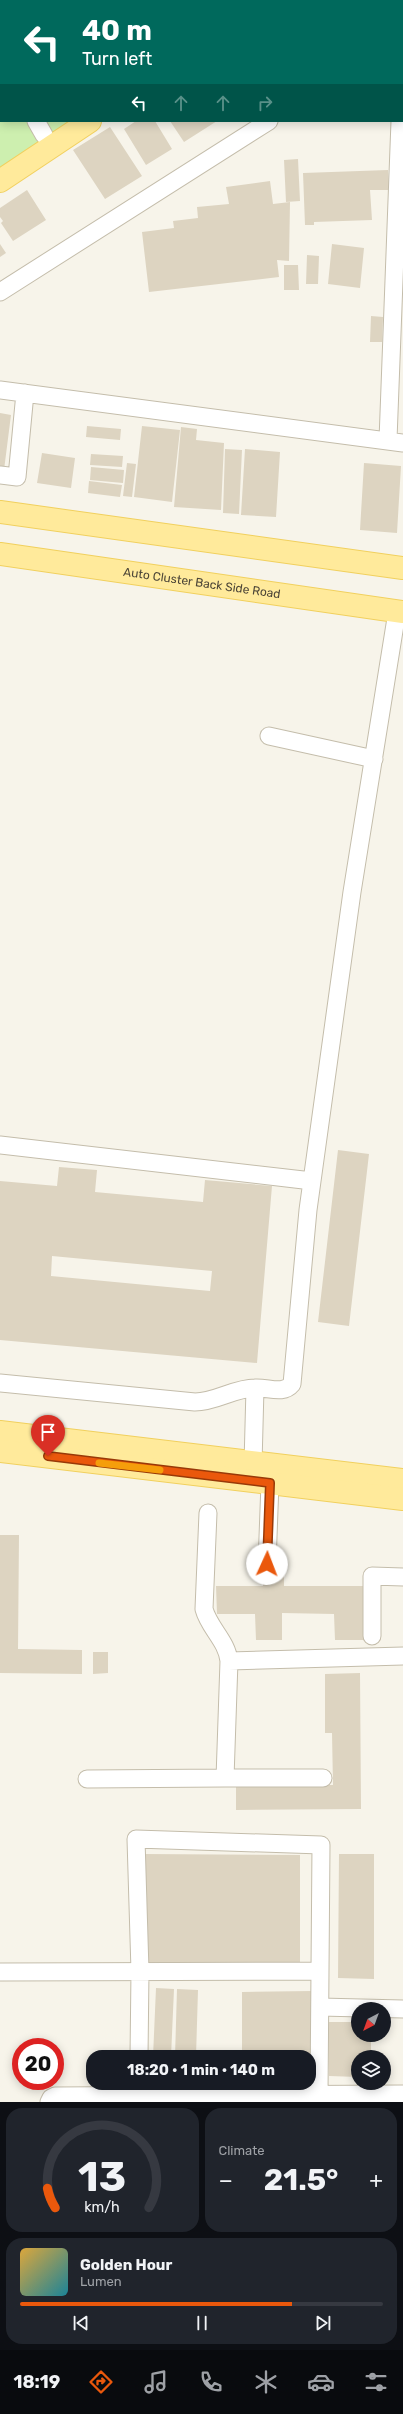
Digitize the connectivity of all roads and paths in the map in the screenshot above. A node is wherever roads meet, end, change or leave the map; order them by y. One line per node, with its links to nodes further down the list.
1 (61, 122): 5 (main road)
2 (88, 122): 7 (main road)
3 (267, 122): 8 (street)
4 (400, 122): 11 (street)
5 (40, 128): 6 (main road)
6 (0, 164)
7 (0, 181)
8 (0, 292)
9 (0, 390): 10 (street)
10 (25, 393): 11 (street); 12 (street)
11 (395, 441)
12 (0, 475)
13 (0, 512): 15 (main road)
14 (0, 554): 16 (main road, Auto Cluster Back Side Road)
15 (403, 568)
16 (400, 612): 18 (street)
17 (269, 736): 18 (street)
18 (374, 759): 20 (street)
19 (0, 1145): 20 (street)
20 (312, 1181): 22 (street)
21 (0, 1383): 22 (street)
22 (255, 1388): 25 (street)
23 (0, 1432): 25 (main road)
24 (0, 1451): 26 (main road)
25 (253, 1464): 26 (main road)
26 (282, 1479): 27 (main road); 28 (main road); 30 (street)
27 (403, 1480)
28 (403, 1499)
29 (208, 1513): 34 (street)
30 (267, 1564)
31 (403, 1577): 32 (street)
32 (372, 1636)
33 (403, 1656): 34 (street)
34 (229, 1661): 35 (street)
35 (225, 1778): 36 (street); 37 (street)
36 (323, 1778)
37 (87, 1779)
38 (140, 1971): 39 (street); 39 (street); 40 (street); 43 (street)
39 (320, 1971): 41 (street)
40 (0, 1972)
41 (320, 2007): 42 (street); 47 (street)
42 (403, 2009)
43 (139, 2050)
44 (127, 2090): 48 (street)
45 (169, 2090): 47 (street)
46 (403, 2094): 47 (street)
47 (319, 2095)
48 (49, 2102)

